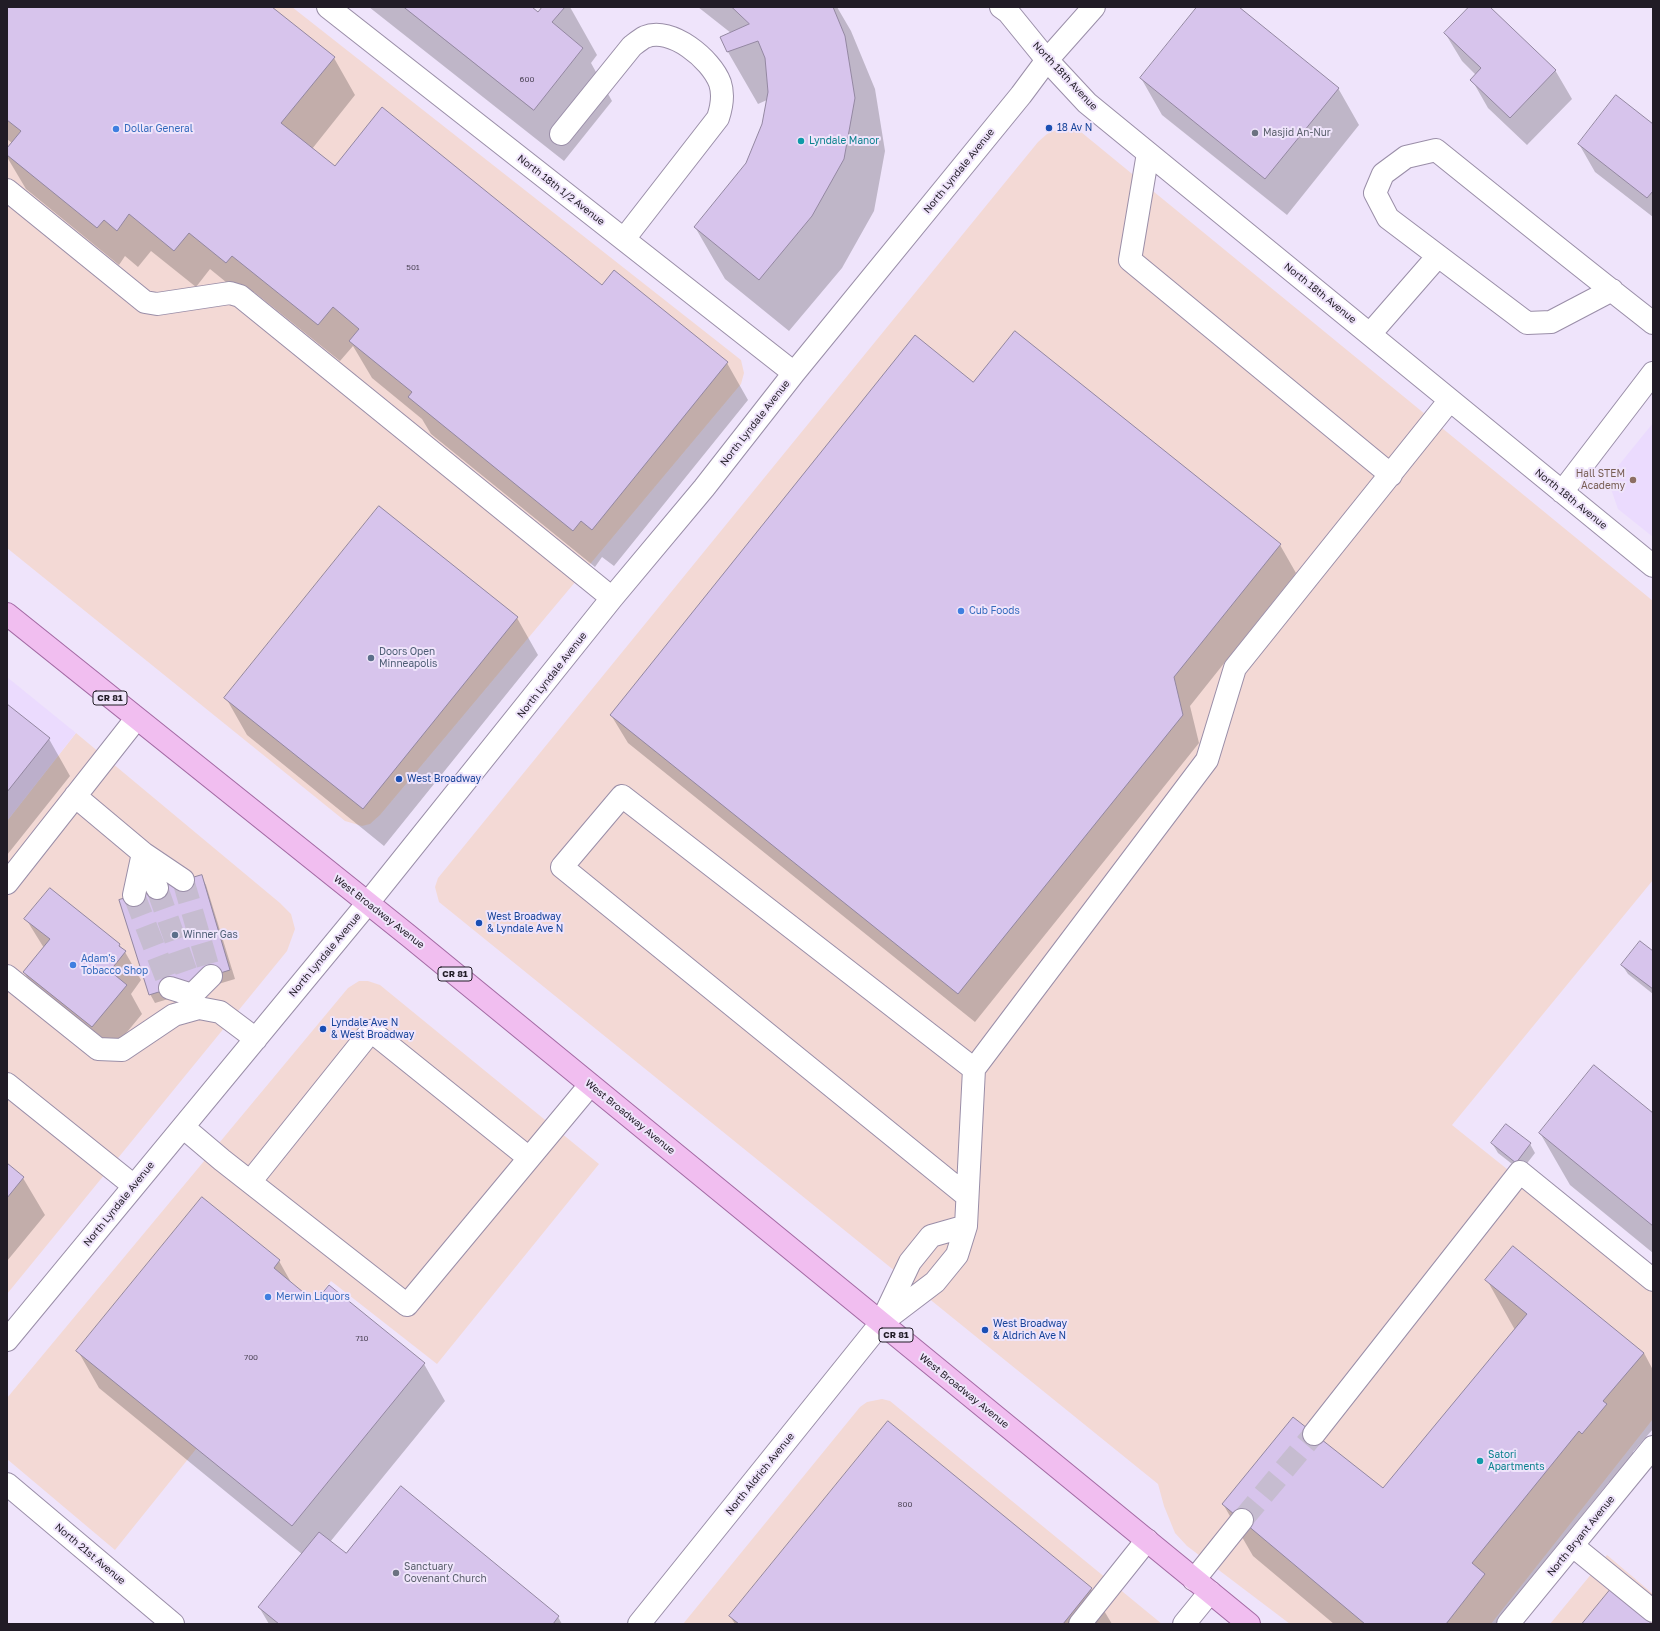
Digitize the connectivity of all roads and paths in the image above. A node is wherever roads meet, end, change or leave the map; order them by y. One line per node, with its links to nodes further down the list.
1 (328, 7): 8 (street, North 18th 1/2 Avenue)
2 (1001, 7): 4 (street, North 18th Avenue)
3 (1094, 7): 4 (street, North Lyndale Avenue)
4 (1047, 60): 6 (street, North 18th Avenue); 13 (street, North Lyndale Avenue)
5 (561, 134): 8 (street)
6 (1148, 152): 12 (street, North 18th Avenue); 16 (street)
7 (7, 190): 19 (street)
8 (624, 239): 13 (street, North 18th 1/2 Avenue)
9 (1438, 256): 10 (street); 10 (street); 12 (street)
10 (1612, 290): 11 (street)
11 (1653, 323)
12 (1370, 334): 15 (street, North 18th Avenue)
13 (794, 373): 19 (street, North Lyndale Avenue)
14 (1653, 373): 17 (street)
15 (1450, 400): 16 (street); 17 (street, North 18th Avenue)
16 (1391, 475): 33 (street)
17 (1562, 492): 18 (street, North 18th Avenue)
18 (1653, 566)
19 (612, 598): 28 (street, North Lyndale Avenue)
20 (7, 614): 21 (main road, West Broadway Avenue / CR 81)
21 (136, 719): 22 (street); 28 (main road, West Broadway Avenue / CR 81)
22 (75, 796): 23 (street); 25 (street)
23 (143, 853): 24 (street); 26 (street); 27 (street)
24 (183, 880)
25 (7, 883)
26 (156, 888)
27 (134, 895)
28 (367, 904): 32 (street, North Lyndale Avenue); 35 (main road, West Broadway Avenue / CR 81)
29 (7, 976): 31 (street)
30 (170, 988): 31 (street)
31 (198, 990): 32 (street)
32 (256, 1039): 36 (street, North Lyndale Avenue)
33 (974, 1069): 40 (street); 40 (street)
34 (7, 1084): 39 (street)
35 (590, 1085): 37 (street); 43 (main road, West Broadway Avenue / CR 81)
36 (183, 1127): 38 (street); 39 (street, North Lyndale Avenue)
37 (529, 1158): 38 (street); 38 (street)
38 (250, 1182)
39 (134, 1186): 44 (street, North Lyndale Avenue)
40 (967, 1196): 41 (street)
41 (966, 1226): 43 (street); 43 (street)
42 (1653, 1280): 45 (street)
43 (881, 1323): 49 (main road, West Broadway Avenue / CR 81); 53 (street, North Aldrich Avenue)
44 (7, 1340)
45 (1314, 1434)
46 (1653, 1447): 50 (street, North Bryant Avenue)
47 (7, 1484): 54 (street, North 21st Avenue)
48 (1242, 1520): 51 (street)
49 (1147, 1540): 51 (main road, West Broadway Avenue / CR 81); 55 (street)
50 (1573, 1546): 52 (street); 58 (street, North Bryant Avenue)
51 (1202, 1586): 56 (street); 57 (main road, West Broadway Avenue / CR 81)
52 (1653, 1611)
53 (642, 1623)
54 (173, 1624)
55 (1080, 1624)
56 (1184, 1624)
57 (1249, 1624)
58 (1508, 1624)

